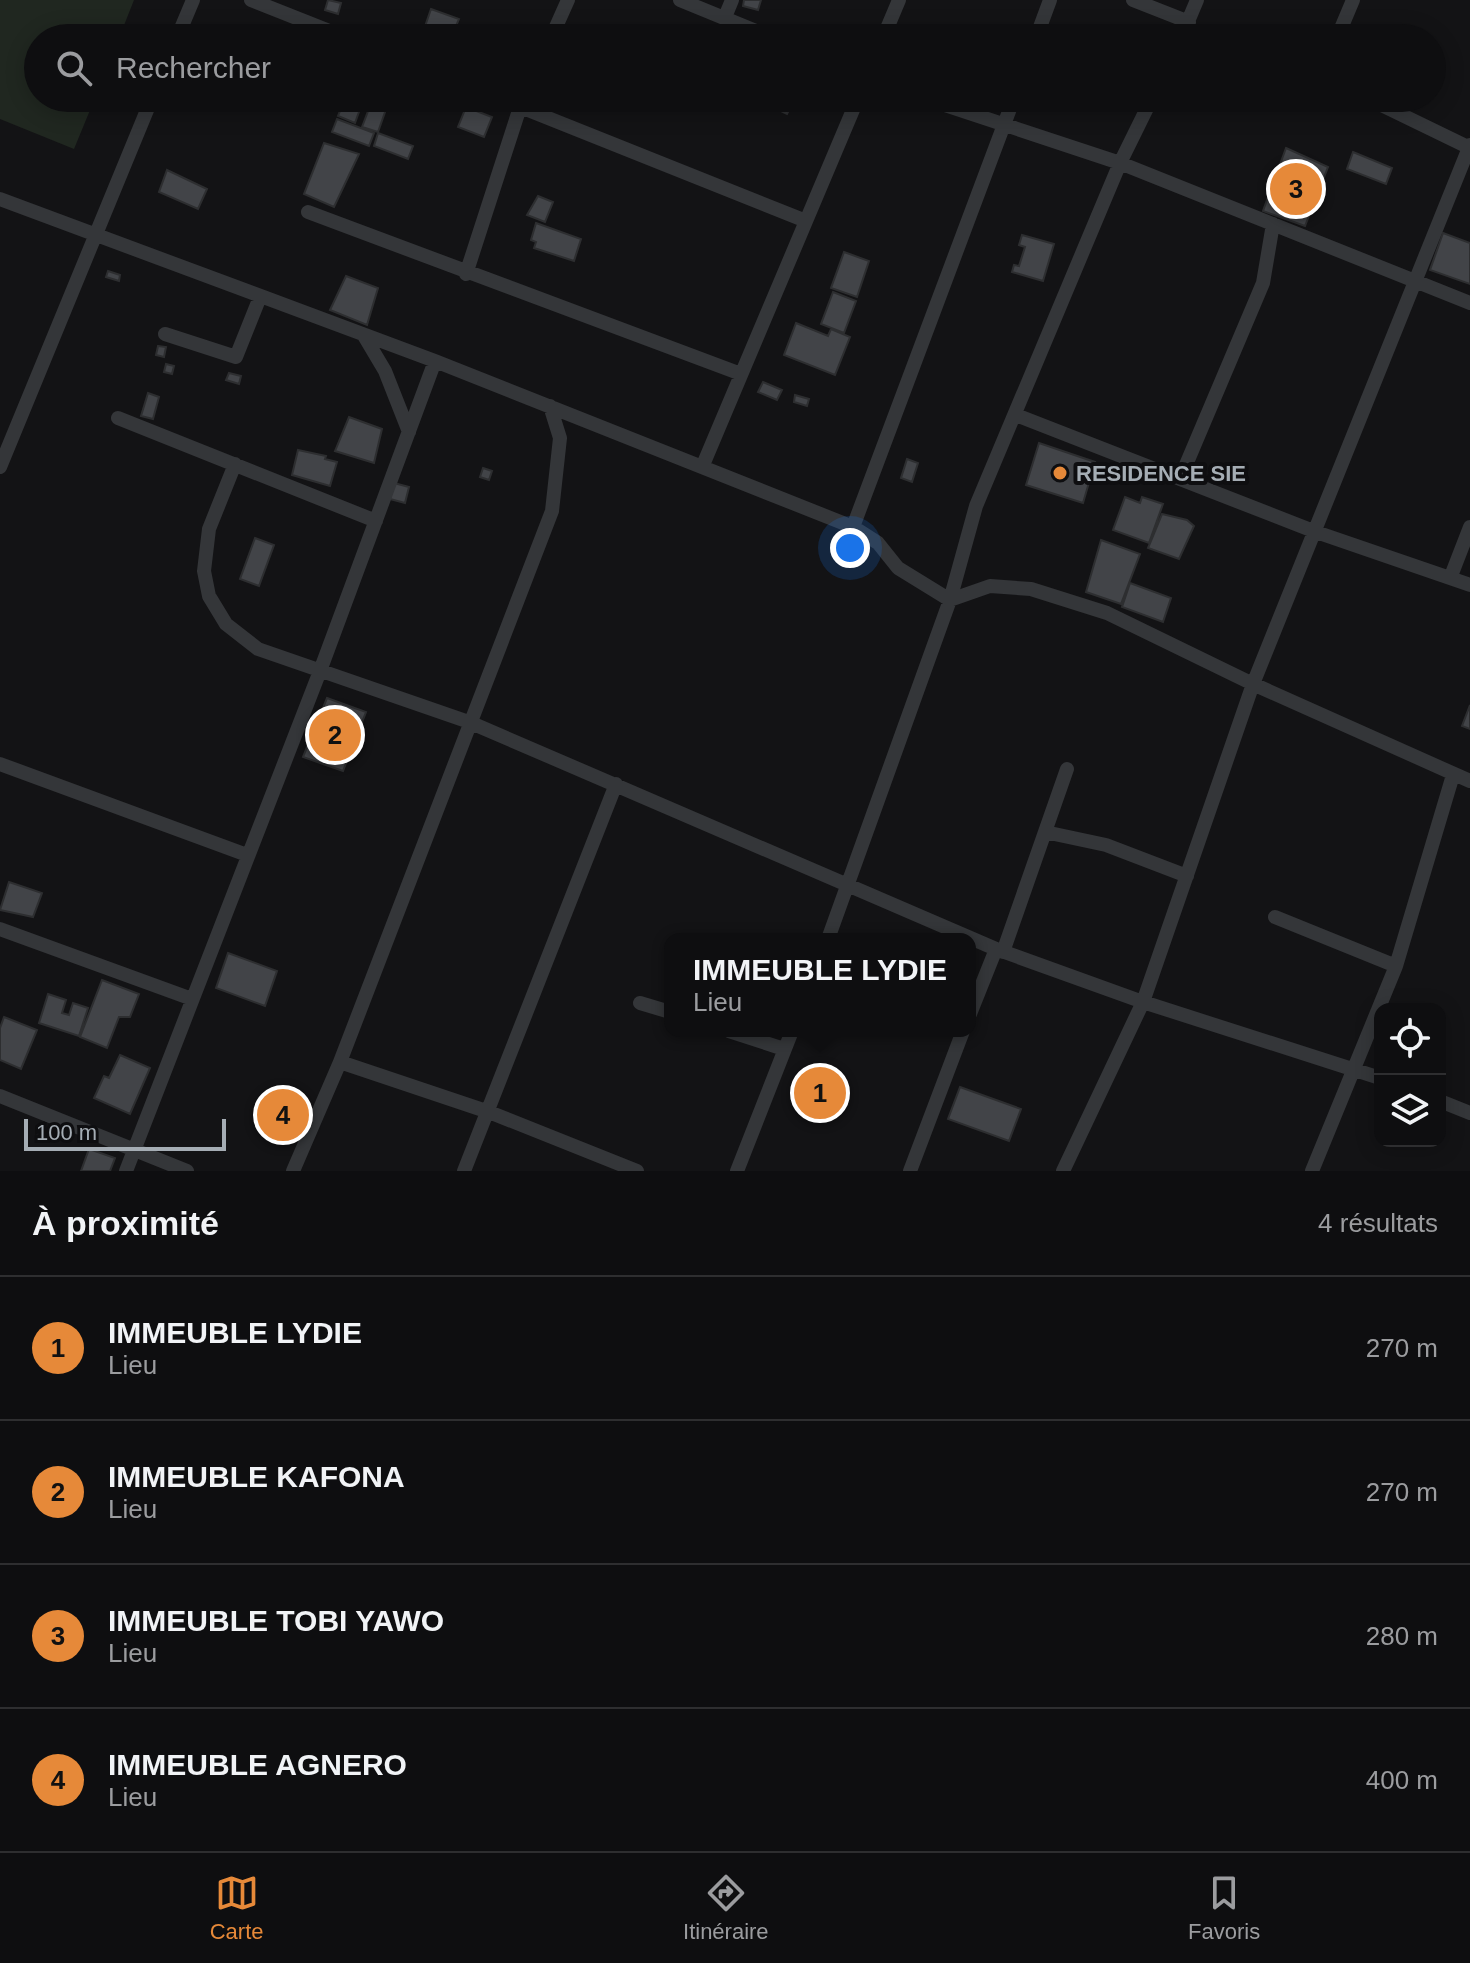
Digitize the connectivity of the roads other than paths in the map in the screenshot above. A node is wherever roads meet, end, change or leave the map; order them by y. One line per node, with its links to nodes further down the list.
1 (193, 0): 12 (street)
2 (251, 0): 13 (street)
3 (568, 0): 14 (street)
4 (680, 0): 11 (street)
5 (732, 0): 11 (street)
6 (899, 0): 16 (street)
7 (1050, 0): 17 (street)
8 (1133, 0): 18 (street)
9 (1197, 0): 19 (street)
10 (1353, 0): 20 (street)
11 (725, 17): 15 (street)
12 (183, 24)
13 (312, 24)
14 (557, 24)
15 (741, 24)
16 (889, 24)
17 (1041, 24)
18 (1170, 24)
19 (1189, 24)
20 (1343, 24)
21 (146, 112): 36 (street)
22 (519, 112): 37 (street)
23 (546, 112): 34 (street)
24 (852, 112): 34 (street)
25 (965, 112): 29 (street)
26 (1009, 112): 29 (street)
27 (1145, 112): 31 (street)
28 (1396, 112): 30 (street)
29 (1004, 125): 31 (street); 54 (street)
30 (1470, 147): 38 (street)
31 (1120, 163): 35 (street); 46 (street)
32 (0, 199): 36 (street)
33 (308, 212): 37 (street)
34 (806, 221): 44 (street)
35 (1273, 224): 38 (street); 52 (street)
36 (94, 236): 39 (street); 51 (street)
37 (466, 274): 44 (street)
38 (1416, 281): 40 (street); 56 (street)
39 (260, 297): 41 (street); 42 (street)
40 (1470, 303)
41 (165, 334)
42 (363, 334): 43 (street); 48 (street)
43 (435, 361): 45 (street); 48 (street)
44 (741, 374): 50 (street)
45 (550, 406): 50 (street); 62 (street)
46 (1016, 415): 52 (street); 59 (street)
47 (118, 418): 49 (street)
48 (409, 432): 53 (street)
49 (235, 464): 53 (street); 60 (street)
50 (703, 465): 54 (street)
51 (0, 467)
52 (1180, 479): 56 (street)
53 (376, 521): 60 (street)
54 (853, 527): 59 (street)
55 (1470, 527): 57 (street)
56 (1316, 532): 57 (street); 61 (street)
57 (1451, 576): 58 (street)
58 (1470, 585)
59 (950, 600): 61 (street); 71 (street)
60 (320, 671): 62 (street); 69 (street)
61 (1253, 684): 65 (street); 70 (street)
62 (469, 722): 67 (street); 88 (street)
63 (0, 764): 69 (street)
64 (1067, 769): 68 (street)
65 (1453, 775): 66 (street); 78 (street)
66 (1470, 781)
67 (616, 784): 71 (street); 93 (street)
68 (1045, 832): 70 (street); 77 (street)
69 (247, 855): 79 (street)
70 (1187, 876): 81 (street)
71 (849, 884): 74 (street); 75 (street)
72 (1275, 917): 78 (street)
73 (0, 929): 79 (street)
74 (830, 933)
75 (961, 933)
76 (976, 940): 77 (street)
77 (1000, 950): 80 (street); 81 (street)
78 (1396, 966): 89 (street)
79 (192, 999): 95 (street)
80 (976, 1001)
81 (1143, 1002): 89 (street); 103 (street)
82 (640, 1003): 83 (street)
83 (664, 1010)
84 (747, 1037): 87 (street)
85 (789, 1037): 87 (street)
86 (961, 1037): 102 (street)
87 (784, 1049): 101 (street)
88 (340, 1062): 93 (street); 98 (street)
89 (1355, 1068): 90 (street); 104 (street)
90 (1374, 1076)
91 (0, 1096): 95 (street)
92 (1446, 1103): 94 (street)
93 (489, 1112): 99 (street); 100 (street)
94 (1470, 1113)
95 (134, 1149): 96 (street); 97 (street)
96 (126, 1171)
97 (187, 1171)
98 (293, 1171)
99 (464, 1171)
100 (637, 1171)
101 (737, 1171)
102 (910, 1171)
103 (1063, 1171)
104 (1312, 1171)

